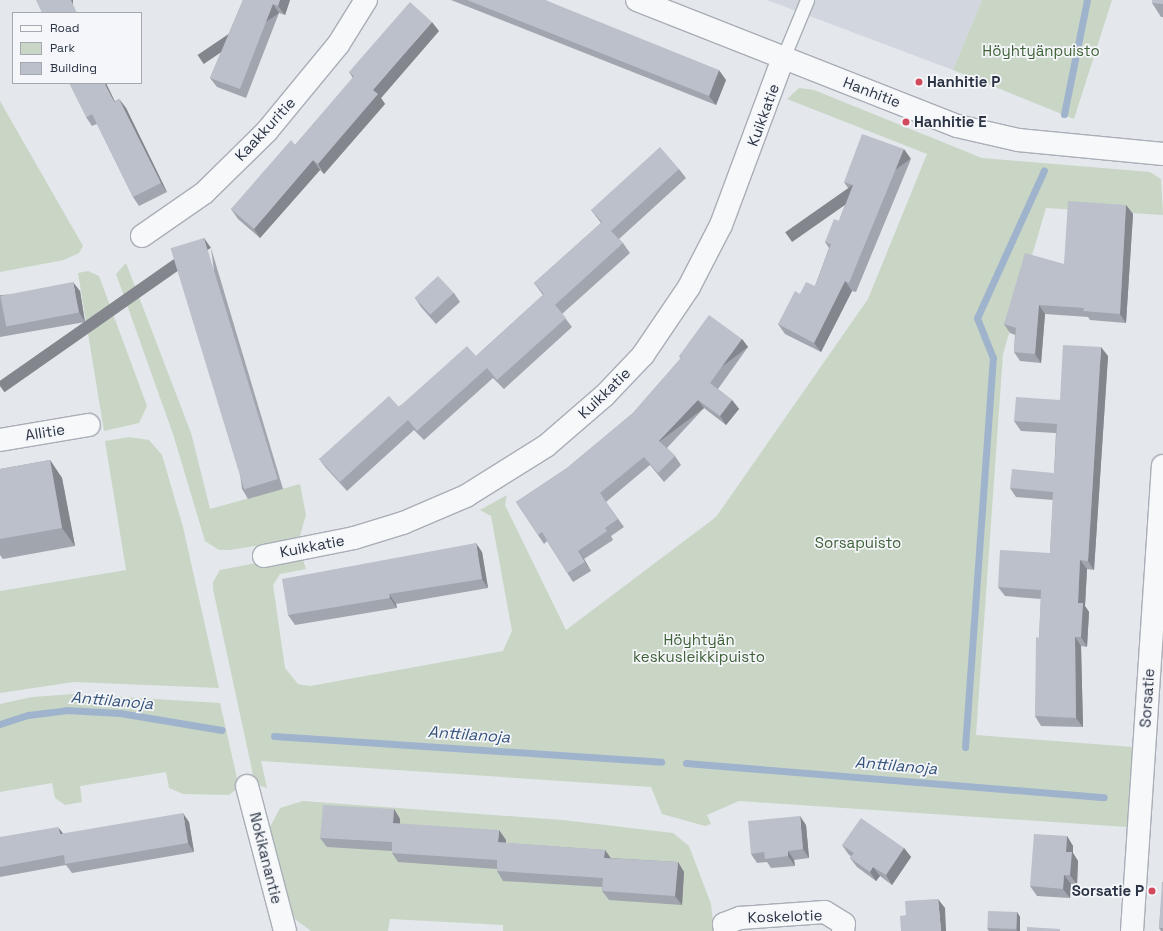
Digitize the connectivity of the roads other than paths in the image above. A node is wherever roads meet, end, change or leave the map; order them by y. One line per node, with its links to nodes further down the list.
1 (366, 0): 6 (street, Kaakkuritie)
2 (637, 0): 4 (street, Hanhitie)
3 (807, 0): 4 (lane)
4 (783, 58): 5 (street, Hanhitie); 10 (street, Kuikkatie)
5 (1163, 154)
6 (142, 236)
7 (89, 425): 8 (street, Allitie)
8 (0, 440)
9 (1163, 466): 15 (street, Sorsatie)
10 (264, 556)
11 (247, 786): 12 (street, Nokikanantie)
12 (284, 931)
13 (724, 931): 14 (street, Koskelotie)
14 (843, 931)
15 (1132, 931)

